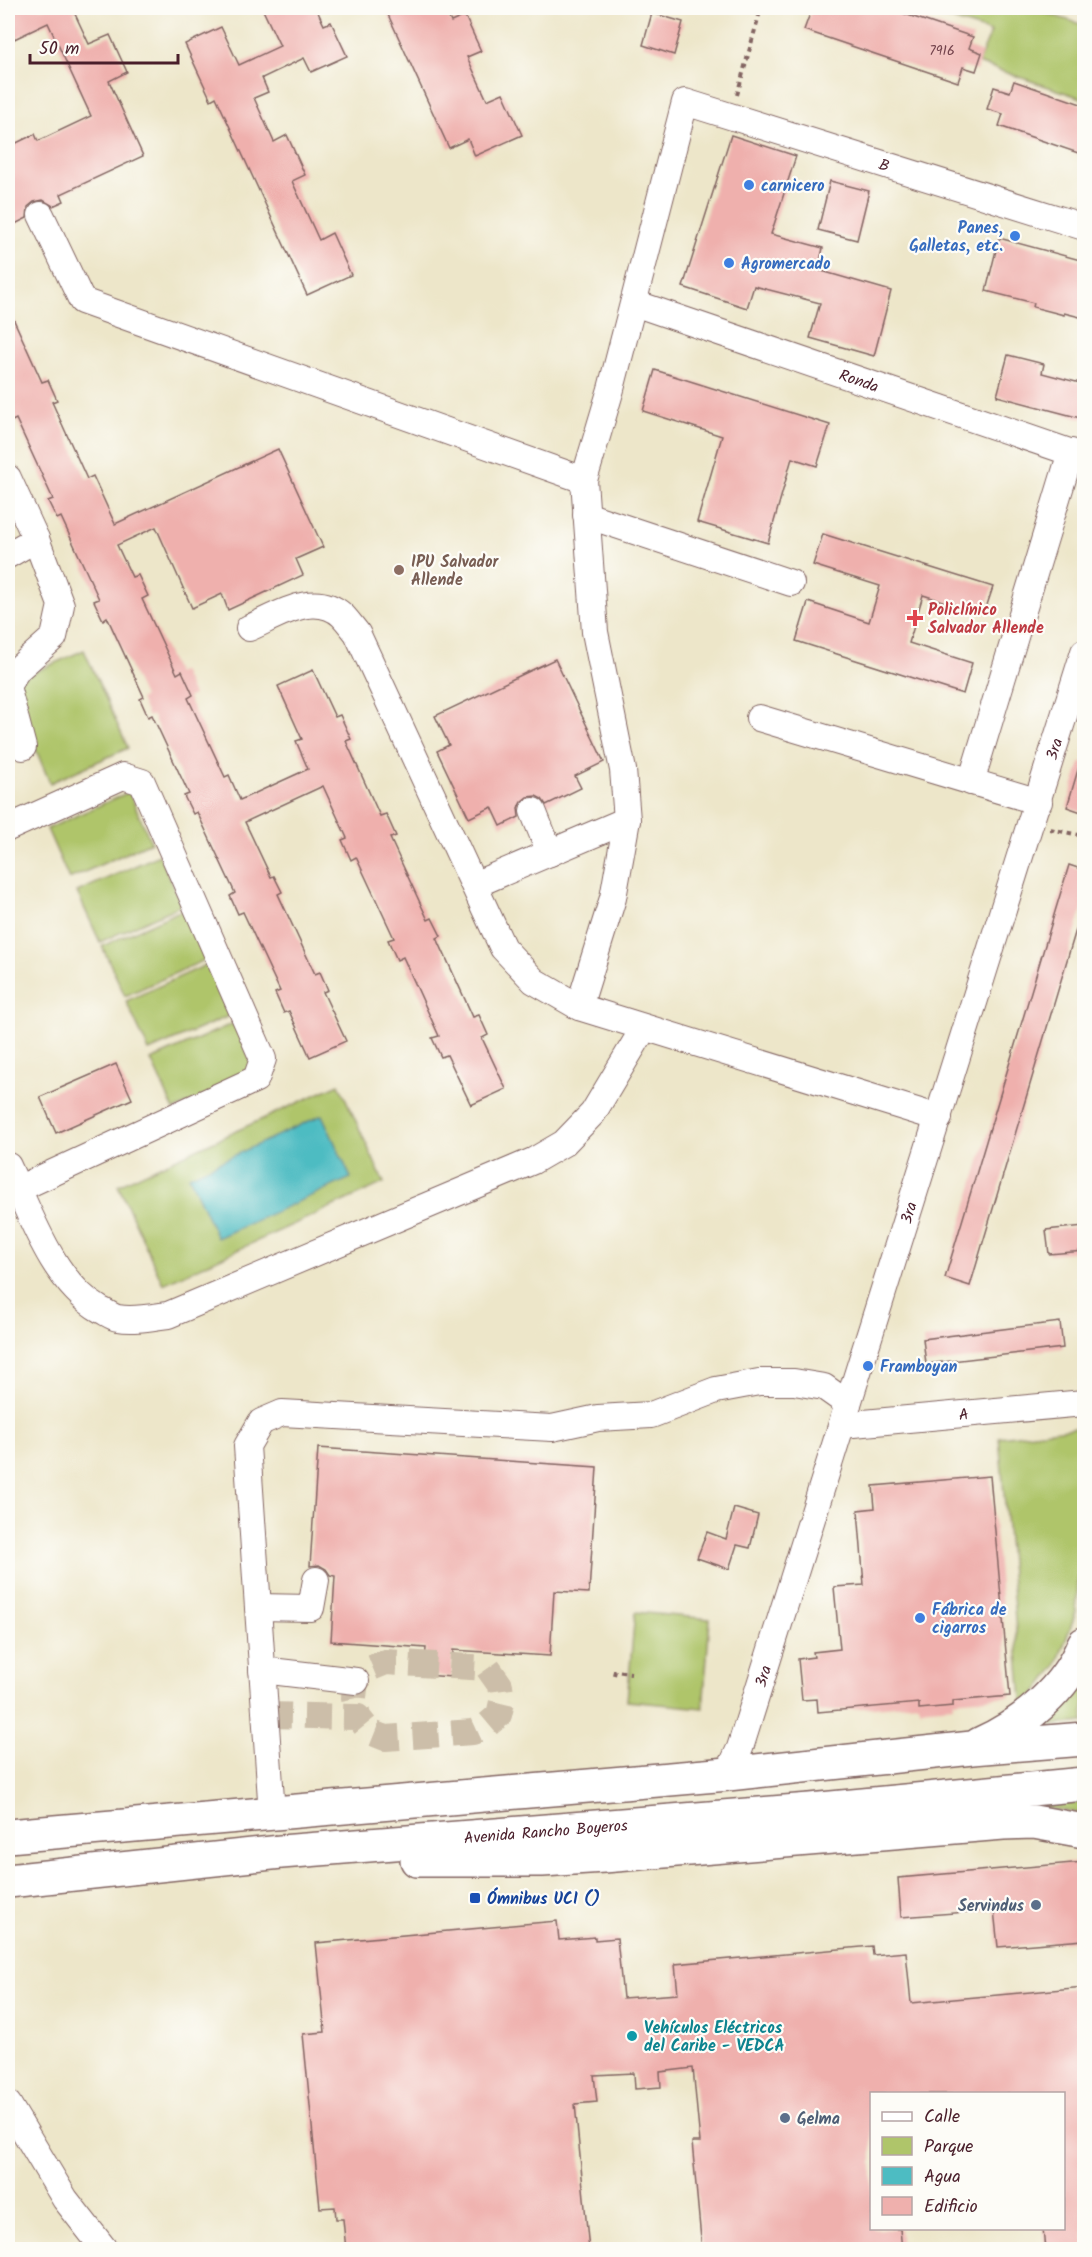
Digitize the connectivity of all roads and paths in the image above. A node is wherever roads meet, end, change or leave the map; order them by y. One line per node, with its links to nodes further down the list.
1 (760, 8): 2 (path)
2 (732, 116): 4 (street, B); 5 (street, B)
3 (41, 215): 8 (street)
4 (1084, 227)
5 (634, 303): 6 (street, Ronda); 8 (street)
6 (1078, 455): 19 (street)
7 (8, 478): 10 (street)
8 (584, 480): 9 (street)
9 (586, 515): 12 (street); 22 (street)
10 (36, 539): 11 (street); 15 (street)
11 (8, 555)
12 (791, 583)
13 (249, 628): 26 (street)
14 (1084, 652): 21 (street, 3ra)
15 (8, 684)
16 (8, 690): 18 (street)
17 (759, 718): 19 (street)
18 (23, 747)
19 (971, 782): 21 (street)
20 (533, 812): 25 (street)
21 (1035, 814): 24 (path); 29 (street, 3ra)
22 (627, 820): 25 (street); 27 (street)
23 (8, 828): 30 (street)
24 (1084, 837)
25 (550, 853): 26 (street)
26 (474, 885): 27 (street)
27 (579, 1006): 28 (street)
28 (644, 1028): 29 (street); 30 (street)
29 (939, 1118): 32 (street, 3ra)
30 (13, 1177)
31 (1084, 1403): 32 (street, A)
32 (845, 1414): 34 (street); 42 (street, 3ra)
33 (316, 1580): 34 (street)
34 (258, 1607): 36 (street)
35 (1084, 1644): 41 (highway)
36 (262, 1670): 39 (street); 44 (street)
37 (631, 1673): 38 (path)
38 (614, 1675)
39 (356, 1681)
40 (1084, 1739): 41 (highway)
41 (972, 1748): 42 (highway)
42 (728, 1774): 44 (highway)
43 (1084, 1784): 47 (highway, Avenida Rancho Boyeros)
44 (272, 1814): 46 (highway)
45 (1084, 1830): 47 (highway)
46 (8, 1836)
47 (281, 1852): 48 (highway, Avenida Rancho Boyeros)
48 (8, 1881)
49 (8, 2104): 50 (street)
50 (105, 2250)

